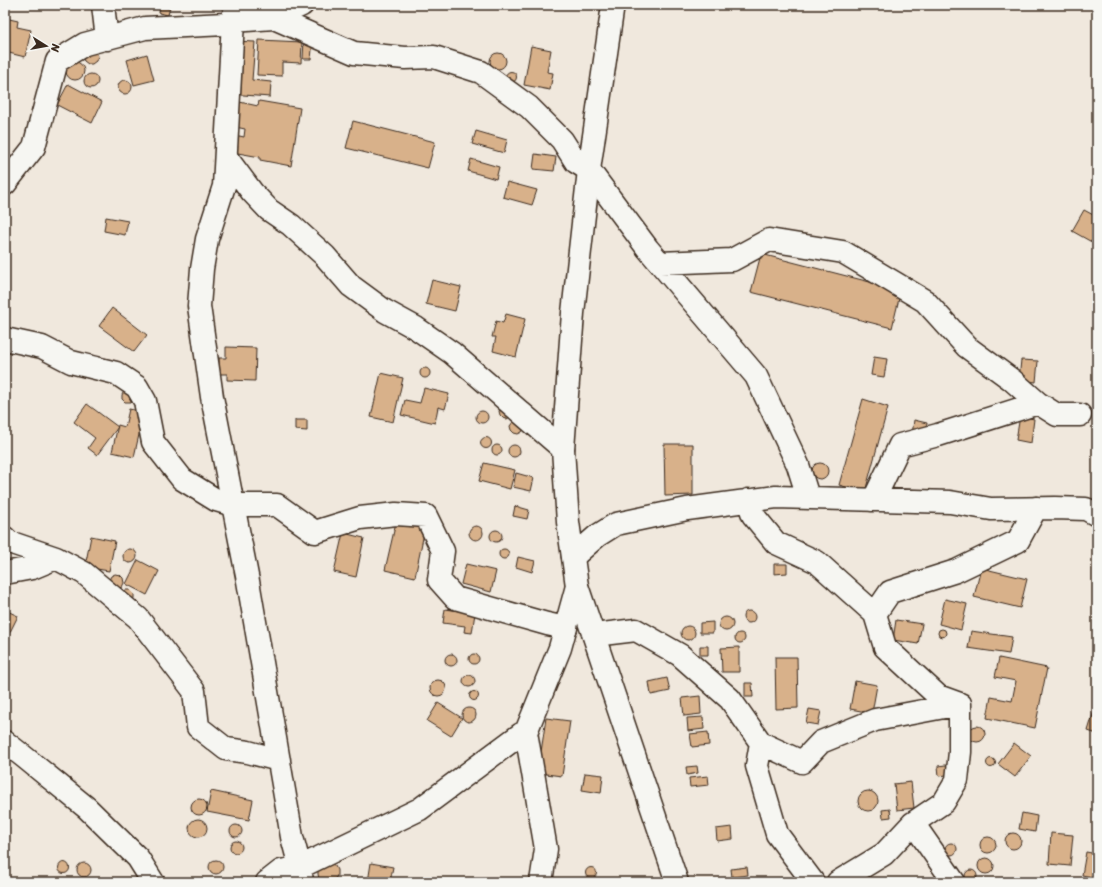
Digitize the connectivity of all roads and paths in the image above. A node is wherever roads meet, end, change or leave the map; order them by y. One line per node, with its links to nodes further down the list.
1 (103, 5): 6 (street)
2 (302, 5): 5 (street)
3 (613, 5): 8 (street)
4 (234, 13): 5 (street); 6 (street); 7 (street)
5 (274, 18): 8 (street)
6 (107, 39): 9 (street)
7 (226, 157): 14 (street); 18 (street)
8 (589, 170): 10 (street); 14 (street)
9 (5, 184)
10 (660, 263): 12 (street); 15 (street)
11 (5, 340): 18 (street)
12 (1038, 403): 13 (street); 17 (street)
13 (1080, 415)
14 (563, 449): 22 (street)
15 (808, 498): 16 (street); 17 (street)
16 (748, 500): 22 (street); 26 (street)
17 (871, 500): 19 (street)
18 (233, 504): 27 (street); 33 (street)
19 (1036, 508): 20 (street); 26 (street)
20 (1097, 515)
21 (5, 538): 23 (street)
22 (573, 557): 25 (street)
23 (56, 558): 24 (street); 33 (street)
24 (5, 573)
25 (577, 586): 27 (street); 28 (street)
26 (875, 614): 29 (street)
27 (566, 628): 30 (street)
28 (594, 635): 32 (street); 39 (street)
29 (960, 704): 32 (street); 34 (street)
30 (526, 732): 35 (street); 38 (street)
31 (5, 742): 36 (street)
32 (761, 743): 40 (street)
33 (279, 760): 35 (street)
34 (913, 824): 41 (street); 42 (street)
35 (301, 875): 37 (street)
36 (152, 882)
37 (266, 882)
38 (541, 882)
39 (677, 882)
40 (813, 882)
41 (838, 882)
42 (954, 882)

